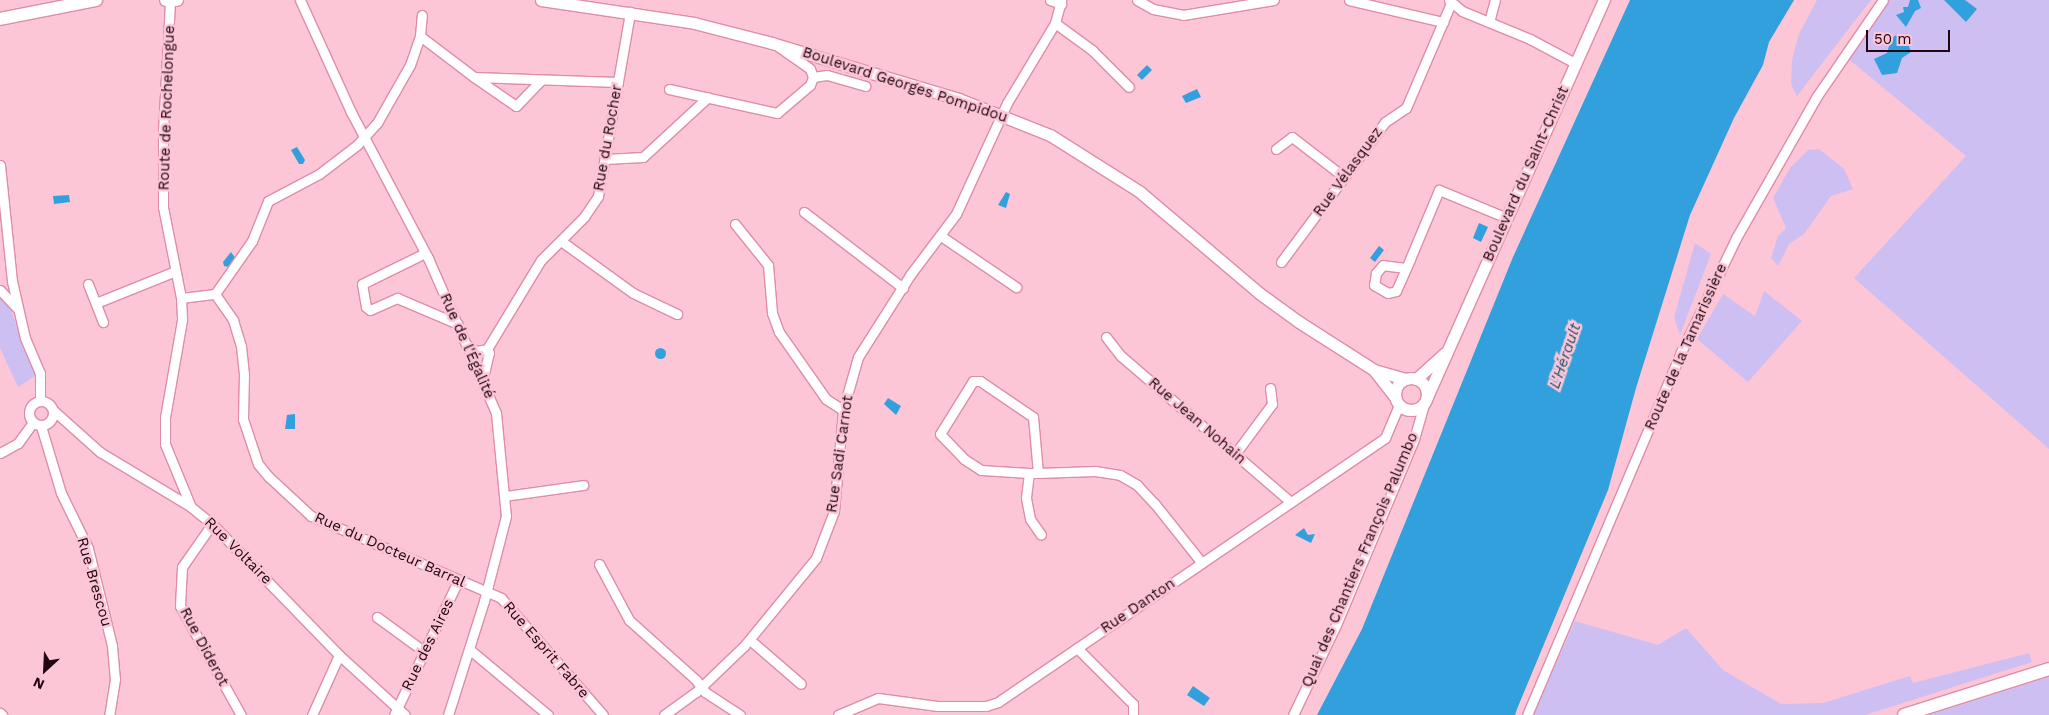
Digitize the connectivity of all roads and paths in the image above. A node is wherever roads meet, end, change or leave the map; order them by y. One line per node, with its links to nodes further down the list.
1 (96, 0): 16 (main road)
2 (300, 0): 32 (street, Rue de l'Égalité)
3 (541, 0): 14 (street, Boulevard Georges Pompidou)
4 (1050, 0): 12 (street)
5 (1137, 0): 6 (street)
6 (1274, 0)
7 (1348, 0): 17 (street)
8 (1495, 0): 18 (street)
9 (1604, 0): 22 (street, Boulevard du Saint-Christ)
10 (1883, 0): 107 (street, Route de la Tamarissière)
11 (171, 1): 45 (street, Route de Rochelongue)
12 (1061, 2): 19 (street, Rue Sadi Carnot)
13 (1450, 2): 17 (street, Rue Vélasquez); 18 (street)
14 (630, 12): 21 (street, Boulevard Georges Pompidou); 26 (street, Rue du Rocher)
15 (422, 15): 20 (street)
16 (0, 19)
17 (1443, 22): 36 (street, Rue Vélasquez)
18 (1490, 22): 22 (street)
19 (1055, 23): 28 (street); 31 (street, Rue Sadi Carnot)
20 (420, 36): 23 (street); 32 (street)
21 (772, 43): 24 (street); 31 (street, Boulevard Georges Pompidou)
22 (1574, 63): 38 (street, Boulevard du Saint-Christ)
23 (474, 77): 25 (street); 25 (street)
24 (813, 77): 27 (street); 30 (street)
25 (541, 80): 26 (street)
26 (618, 82): 34 (street, Rue du Rocher)
27 (864, 86)
28 (1129, 87)
29 (669, 88): 30 (street)
30 (708, 97): 34 (street)
31 (1002, 114): 40 (street, Rue Sadi Carnot); 61 (street, Boulevard Georges Pompidou)
32 (364, 137): 42 (street, Rue de l'Égalité); 50 (street)
33 (1276, 149): 36 (street)
34 (606, 159): 41 (street, Rue du Rocher)
35 (0, 164): 53 (street)
36 (1344, 178): 43 (street, Rue Vélasquez)
37 (804, 212): 48 (street)
38 (1507, 218): 44 (street); 60 (street, Boulevard du Saint-Christ)
39 (735, 224): 69 (street)
40 (941, 236): 47 (street); 48 (street, Rue Sadi Carnot)
41 (561, 241): 54 (street); 59 (street, Rue du Rocher)
42 (425, 253): 56 (street, Rue de l'Égalité); 56 (street)
43 (1281, 262)
44 (1406, 268)
45 (174, 272): 51 (street, Route de Rochelongue); 52 (street)
46 (88, 284): 52 (street)
47 (1016, 287)
48 (903, 288): 69 (street, Rue Sadi Carnot)
49 (0, 290): 53 (street)
50 (215, 294): 51 (street); 82 (street, Rue du Docteur Barral)
51 (181, 298): 77 (street, Route de Rochelongue)
52 (96, 303): 55 (street)
53 (19, 310): 66 (street)
54 (677, 314)
55 (104, 322)
56 (458, 324): 58 (street, Rue de l'Égalité)
57 (1106, 337): 72 (street, Rue Jean Nohain)
58 (467, 345): 59 (street); 62 (street, Rue de l'Égalité)
59 (487, 349): 62 (street, Rue du Rocher)
60 (1449, 349): 63 (street, Boulevard du Saint-Christ); 65 (street, Boulevard du Saint-Christ)
61 (1374, 370): 63 (street, Boulevard Georges Pompidou); 67 (street, Boulevard Georges Pompidou)
62 (482, 378): 75 (street, Rue de l'Égalité)
63 (1411, 379): 65 (street); 67 (street)
64 (1270, 388): 72 (street)
65 (1425, 400): 67 (street); 106 (street, Quai des Chantiers François Palumbo)
66 (40, 401): 68 (street); 70 (street)
67 (1397, 401): 76 (street, Rue Danton)
68 (53, 410): 70 (street); 77 (street, Rue Voltaire)
69 (843, 410): 85 (street, Rue Sadi Carnot)
70 (37, 424): 71 (street); 95 (street, Rue Brescou)
71 (0, 453)
72 (1235, 454): 76 (street, Rue Jean Nohain)
73 (1033, 473): 73 (street); 79 (street); 80 (street)
74 (583, 485): 75 (street)
75 (505, 496): 83 (street, Rue de l'Égalité)
76 (1291, 502): 80 (street, Rue Danton)
77 (191, 507): 78 (street, Rue Voltaire)
78 (212, 524): 89 (street, Rue Voltaire); 96 (street, Rue Diderot)
79 (1041, 535)
80 (1202, 562): 86 (street, Rue Danton)
81 (599, 564): 92 (street)
82 (458, 581): 83 (street, Rue du Docteur Barral); 88 (street, Rue des Aires)
83 (486, 592): 87 (street, Rue de l'Égalité); 101 (street, Rue Esprit Fabre)
84 (377, 617): 88 (street)
85 (750, 640): 91 (street); 92 (street, Rue Sadi Carnot)
86 (1077, 648): 93 (street, Rue Danton); 105 (street)
87 (469, 649): 99 (street, Rue de l'Égalité); 100 (street)
88 (425, 652): 94 (street, Rue des Aires)
89 (339, 655): 94 (street, Rue Voltaire); 97 (street)
90 (2049, 669): 108 (main road)
91 (801, 684)
92 (701, 687): 102 (street, Rue Sadi Carnot); 103 (street)
93 (964, 711): 104 (street, Rue Danton)
94 (396, 712): 98 (street, Rue Voltaire)
95 (109, 715)
96 (241, 715)
97 (312, 715)
98 (405, 715)
99 (448, 715)
100 (548, 715)
101 (603, 715)
102 (664, 715)
103 (740, 715)
104 (838, 715)
105 (1133, 715)
106 (1293, 715)
107 (1527, 715)
108 (1904, 715)

